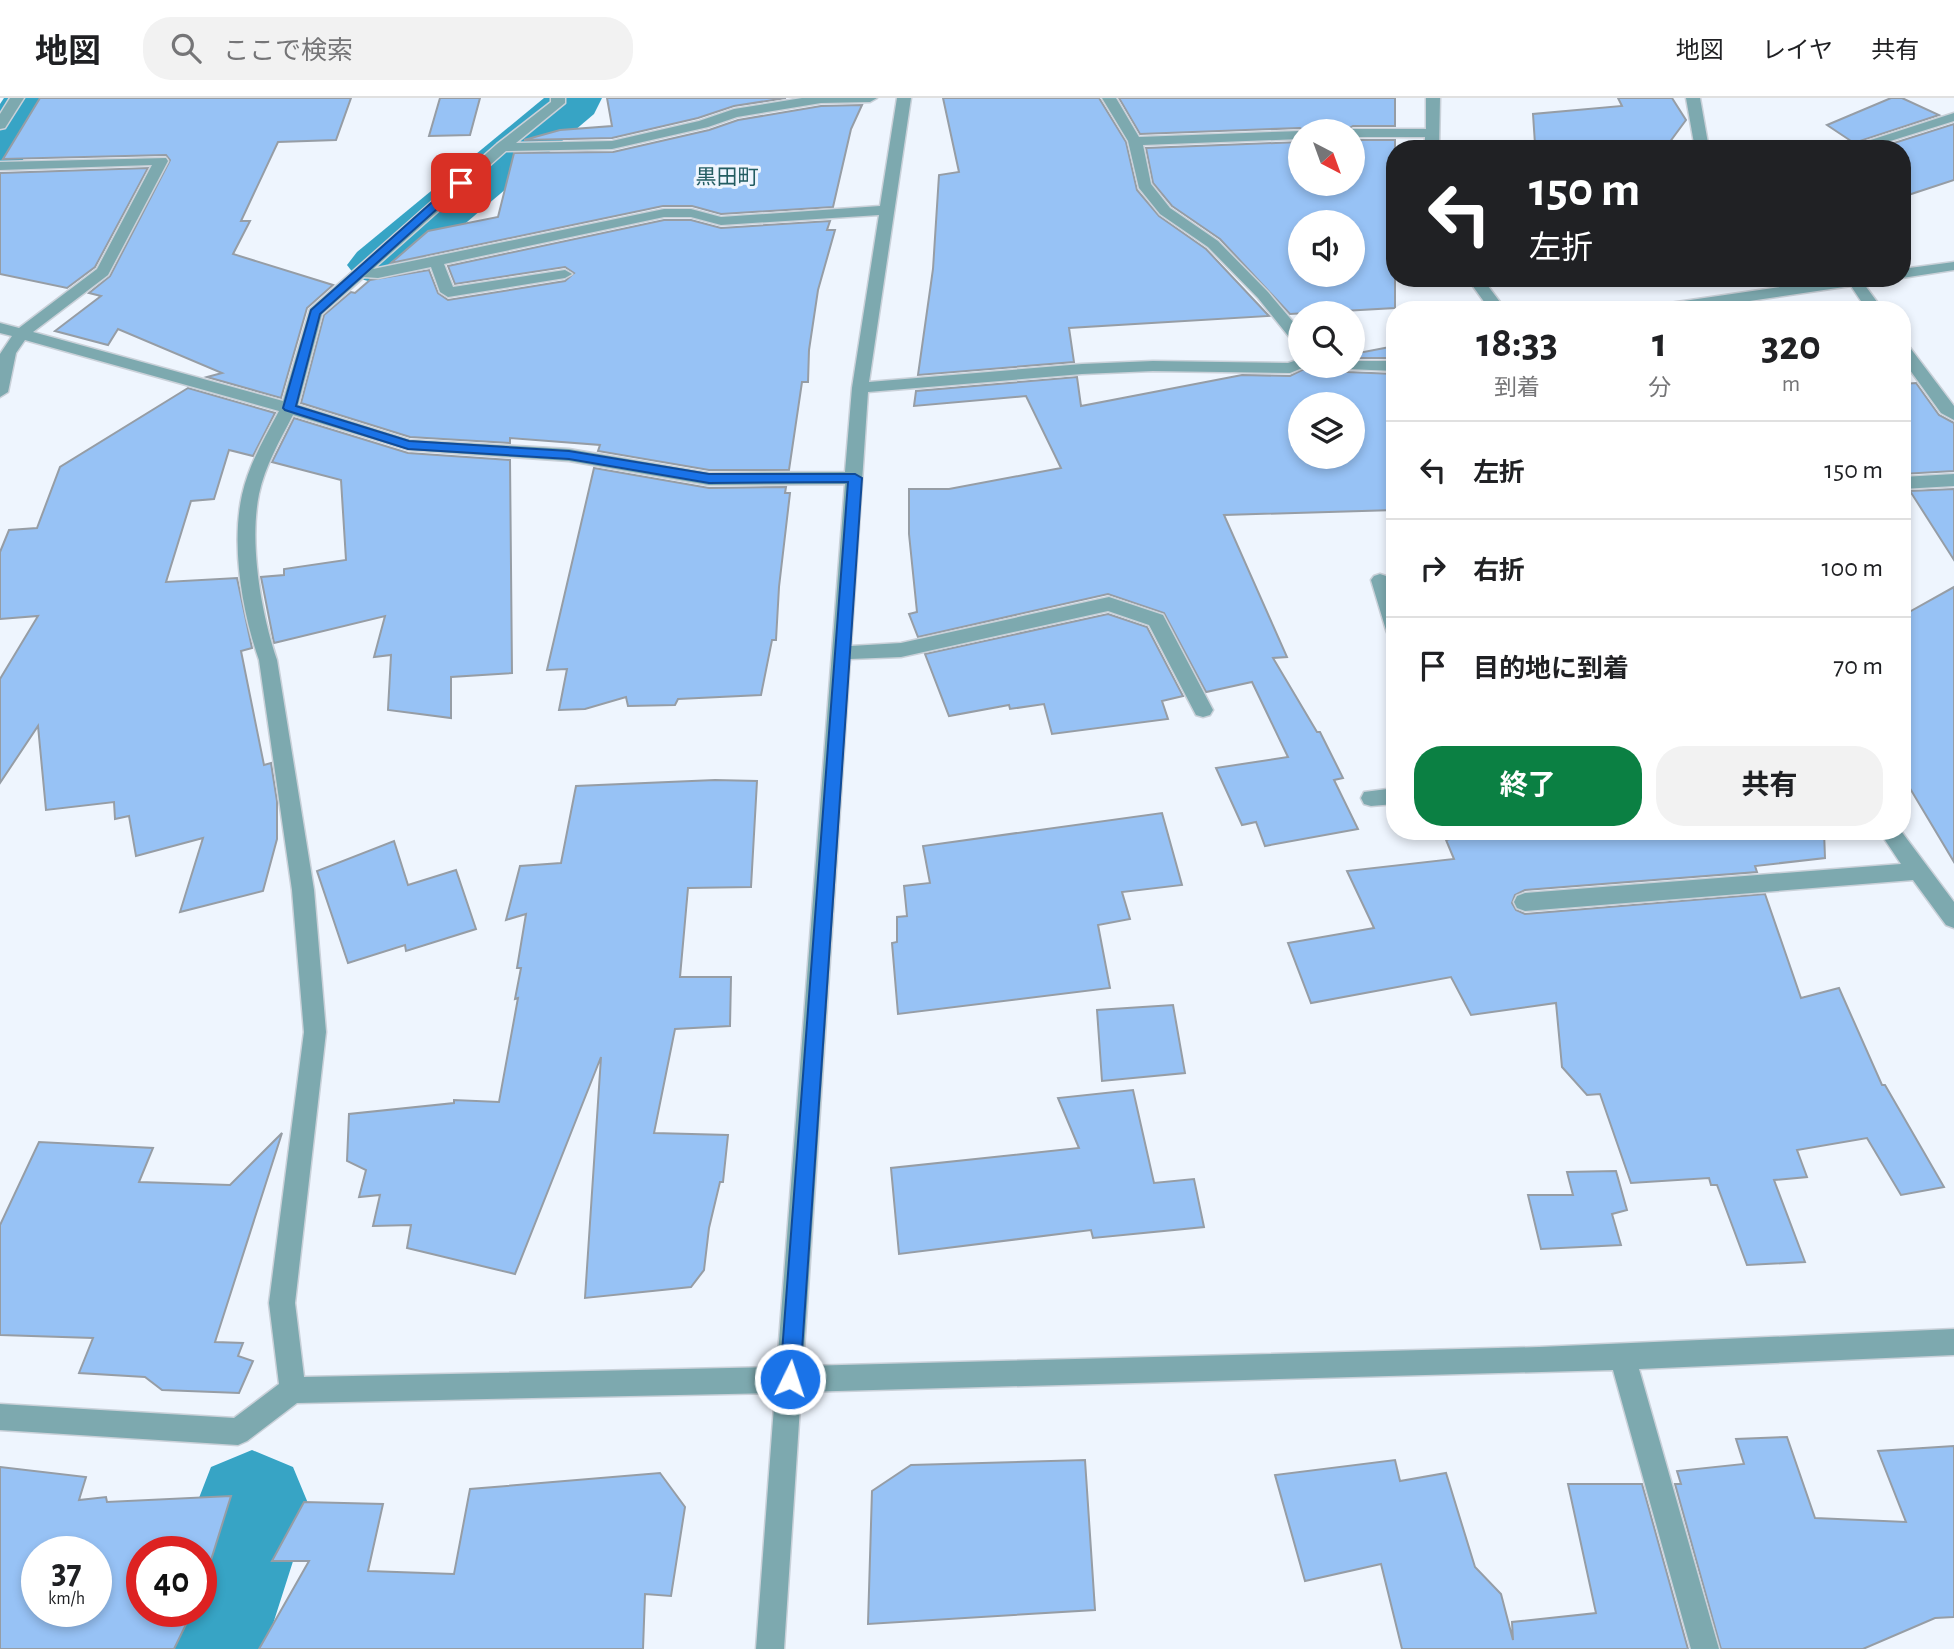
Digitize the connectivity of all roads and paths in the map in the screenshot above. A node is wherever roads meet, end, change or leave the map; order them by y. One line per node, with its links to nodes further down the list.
1 (17, 98): 9 (street)
2 (558, 98): 17 (street)
3 (870, 98): 17 (street)
4 (904, 98): 19 (street)
5 (1109, 98): 16 (street)
6 (1433, 98): 11 (street)
7 (1693, 98): 14 (street)
8 (1954, 117): 15 (street)
9 (0, 125)
10 (1365, 133): 11 (street)
11 (1433, 133): 13 (street)
12 (1288, 135): 16 (street)
13 (1433, 140)
14 (1700, 140)
15 (1879, 140)
16 (1135, 141): 29 (street)
17 (503, 147): 38 (street)
18 (0, 166): 31 (street)
19 (887, 211): 20 (street); 36 (street)
20 (436, 261): 22 (street); 24 (street)
21 (1954, 266): 23 (street)
22 (363, 272)
23 (1911, 273)
24 (565, 274)
25 (1785, 287): 27 (street)
26 (1804, 287): 27 (street)
27 (1788, 289): 28 (street)
28 (1713, 301)
29 (1288, 325)
30 (0, 328): 31 (street)
31 (21, 334): 37 (street); 38 (street)
32 (1911, 360): 39 (street)
33 (1365, 366): 34 (street)
34 (1386, 366)
35 (1288, 368): 36 (street)
36 (860, 388): 40 (street)
37 (0, 392)
38 (289, 408): 40 (street); 56 (street)
39 (1954, 415)
40 (855, 478): 45 (street)
41 (1954, 480): 42 (street)
42 (1911, 482)
43 (1380, 580): 44 (street)
44 (1386, 600)
45 (842, 653): 46 (street); 55 (street)
46 (1203, 710)
47 (1386, 796): 48 (street)
48 (1371, 797)
49 (1896, 840): 50 (street)
50 (1918, 871): 51 (street); 52 (street)
51 (1525, 902)
52 (1954, 919)
53 (1954, 1342): 54 (street)
54 (1622, 1356): 55 (street); 59 (street)
55 (790, 1379): 56 (street); 58 (street)
56 (293, 1390): 57 (street)
57 (0, 1417)
58 (771, 1649)
59 (1705, 1649)

